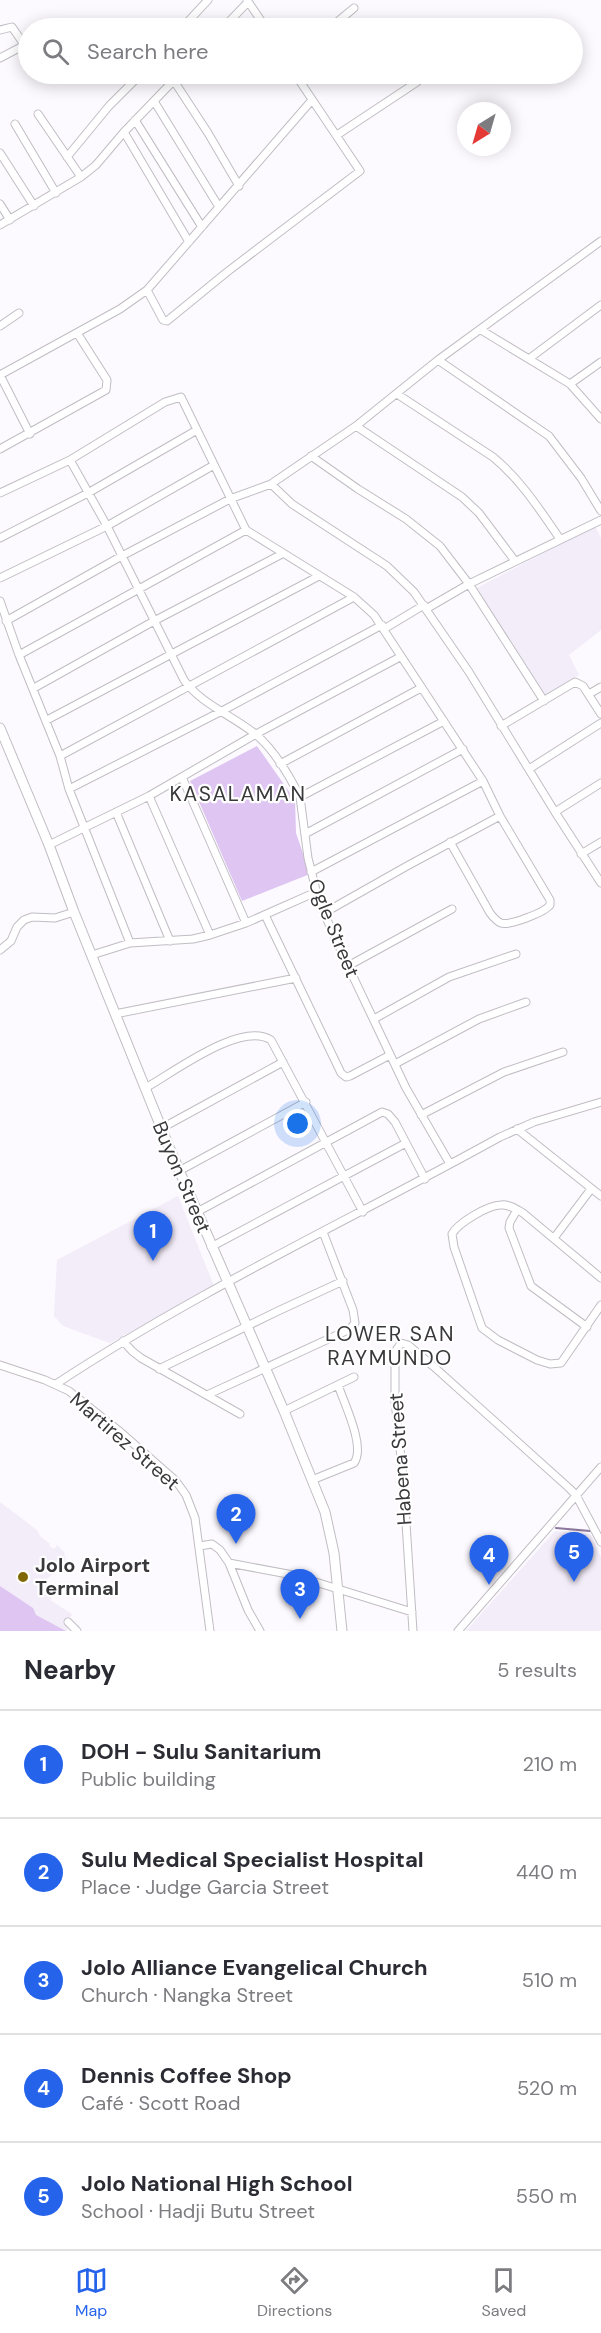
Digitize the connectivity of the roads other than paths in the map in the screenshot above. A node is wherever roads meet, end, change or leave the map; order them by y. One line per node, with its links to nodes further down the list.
1 (208, 0): 4 (street)
2 (248, 1): 5 (street); 6 (street)
3 (354, 8): 7 (street)
4 (191, 18)
5 (232, 18)
6 (259, 18)
7 (342, 18)
8 (0, 30): 9 (street)
9 (18, 36)
10 (18, 49): 11 (street)
11 (0, 58)
12 (131, 84): 25 (street)
13 (171, 84): 18 (street)
14 (176, 84): 27 (street)
15 (302, 84): 17 (street)
16 (414, 84): 23 (street)
17 (312, 100): 23 (street); 27 (street)
18 (154, 101): 20 (street); 31 (street)
19 (38, 114): 25 (street)
20 (135, 120): 22 (street); 34 (street)
21 (15, 124): 28 (street)
22 (124, 132): 26 (street); 35 (street)
23 (337, 135): 37 (street)
24 (0, 153): 30 (street)
25 (67, 157): 26 (street)
26 (81, 177): 28 (street)
27 (239, 186): 31 (street)
28 (56, 193): 30 (street)
29 (0, 204): 32 (street)
30 (34, 206): 32 (street)
31 (219, 207): 34 (street)
32 (10, 220): 33 (street)
33 (0, 225)
34 (202, 227): 35 (street)
35 (189, 242): 37 (street)
36 (601, 242): 41 (street)
37 (147, 290): 42 (street)
38 (601, 305): 43 (street)
39 (19, 313): 40 (street)
40 (0, 326)
41 (481, 330): 43 (street); 44 (street)
42 (77, 333): 46 (street); 52 (street)
43 (530, 358): 47 (street)
44 (438, 360): 48 (street); 61 (street)
45 (601, 362): 47 (street)
46 (0, 375): 52 (street)
47 (570, 384): 49 (street)
48 (397, 394): 50 (street); 66 (street)
49 (601, 419)
50 (356, 426): 54 (street); 69 (street)
51 (197, 430): 55 (street); 56 (street); 59 (street)
52 (30, 434): 53 (street)
53 (0, 449)
54 (311, 456): 57 (street); 72 (street)
55 (70, 460): 58 (street); 59 (street, Ogle Street)
56 (214, 465): 60 (street); 63 (street)
57 (271, 484): 60 (street); 76 (street)
58 (0, 493)
59 (88, 493): 63 (street, Ogle Street); 65 (street)
60 (230, 500): 64 (street); 68 (street)
61 (601, 511)
62 (600, 522): 66 (street)
63 (107, 526): 68 (street, Ogle Street); 71 (street)
64 (246, 530): 67 (street); 73 (street)
65 (0, 538)
66 (560, 539): 69 (street)
67 (282, 554): 70 (street); 78 (street)
68 (120, 556): 73 (street, Ogle Street); 77 (street)
69 (515, 561): 72 (street)
70 (319, 576): 74 (street); 80 (street)
71 (0, 578)
72 (469, 584): 76 (street); 88 (street)
73 (137, 589): 78 (street, Ogle Street); 81 (street)
74 (354, 597): 79 (street); 83 (street)
75 (0, 601): 77 (street)
76 (425, 607): 79 (street); 94 (street)
77 (6, 621): 81 (street)
78 (154, 621): 80 (street, Ogle Street); 85 (street)
79 (383, 627): 82 (street); 89 (street)
80 (171, 653): 83 (street, Ogle Street); 91 (street)
81 (19, 655): 85 (street)
82 (400, 657): 86 (street); 96 (street)
83 (189, 687): 89 (street, Ogle Street); 98 (street)
84 (601, 687): 87 (street)
85 (34, 688): 91 (street)
86 (421, 688): 92 (street); 99 (street)
87 (589, 694): 88 (street); 90 (street)
88 (544, 701): 94 (street)
89 (222, 711): 96 (street, Ogle Street); 104 (street)
90 (601, 714)
91 (46, 720): 98 (street)
92 (444, 721): 97 (street); 106 (street)
93 (601, 723): 100 (street)
94 (501, 726): 100 (street)
95 (0, 728): 114 (main road, Buyon Street)
96 (256, 734): 99 (street, Ogle Street); 101 (street)
97 (463, 749): 102 (street); 111 (street)
98 (60, 756): 104 (street)
99 (280, 764): 106 (street, Ogle Street)
100 (529, 769): 108 (street)
101 (182, 777): 105 (street); 123 (street)
102 (483, 781): 109 (street); 116 (street)
103 (601, 783): 108 (street)
104 (69, 789): 110 (street)
105 (149, 796): 107 (street); 124 (street)
106 (300, 797): 111 (street, Ogle Street)
107 (116, 812): 110 (street); 125 (street)
108 (555, 812): 115 (street)
109 (500, 816): 112 (street); 112 (street)
110 (85, 828): 114 (street); 126 (street)
111 (305, 834): 116 (street, Ogle Street)
112 (450, 842): 121 (street)
113 (601, 842): 115 (street)
114 (49, 845): 120 (main road, Buyon Street)
115 (581, 854): 117 (street)
116 (311, 872): 118 (street, Ogle Street)
117 (601, 883)
118 (316, 892): 121 (street, Ogle Street); 122 (street)
119 (452, 909): 130 (street)
120 (74, 912): 127 (street); 129 (main road, Buyon Street)
121 (324, 913): 130 (street, Ogle Street)
122 (265, 915): 123 (street); 131 (street)
123 (246, 922): 124 (street)
124 (210, 935): 125 (street)
125 (170, 940): 126 (street)
126 (130, 943): 129 (street)
127 (0, 950)
128 (516, 954): 134 (street)
129 (92, 955): 133 (main road, Buyon Street)
130 (348, 966): 134 (street, Ogle Street)
131 (296, 978): 133 (street); 136 (street)
132 (526, 1002): 138 (street)
133 (115, 1014): 139 (main road, Buyon Street)
134 (374, 1018): 136 (street, Ogle Street)
135 (563, 1052): 142 (street)
136 (390, 1055): 138 (street, Ogle Street)
137 (284, 1062): 139 (street); 140 (street); 143 (street)
138 (395, 1064): 142 (street, Ogle Street)
139 (147, 1088): 143 (main road, Buyon Street)
140 (306, 1102): 145 (street); 148 (street)
141 (601, 1102): 144 (street)
142 (421, 1115): 147 (street, Ogle Street)
143 (162, 1128): 148 (main road, Buyon Street)
144 (517, 1129): 147 (street); 151 (street)
145 (326, 1141): 146 (street); 149 (street); 154 (street)
146 (406, 1143): 149 (street); 150 (street)
147 (450, 1164): 150 (street)
148 (179, 1171): 154 (main road, Buyon Street)
149 (344, 1176): 155 (street); 158 (street)
150 (424, 1179): 155 (street)
151 (591, 1189): 152 (street); 157 (street)
152 (601, 1196)
153 (517, 1210): 157 (street); 164 (street); 164 (street)
154 (197, 1212): 158 (main road, Buyon Street)
155 (363, 1212): 156 (street)
156 (323, 1232): 160 (street); 161 (street)
157 (554, 1238): 159 (street)
158 (211, 1247): 161 (main road, Buyon Street)
159 (601, 1278)
160 (343, 1281): 163 (street); 167 (street)
161 (227, 1284): 163 (main road, Buyon Street); 165 (street)
162 (601, 1305): 164 (street)
163 (246, 1326): 167 (main road, Buyon Street); 168 (street)
164 (587, 1327)
165 (123, 1341): 168 (street); 170 (street)
166 (0, 1365): 170 (street, Martirez Street)
167 (264, 1368): 172 (street); 173 (main road, Buyon Street)
168 (159, 1369): 172 (street)
169 (354, 1377): 171 (street)
170 (56, 1384): 179 (street, Martirez Street)
171 (338, 1384): 173 (street); 176 (street)
172 (207, 1395): 174 (street)
173 (284, 1411): 176 (main road, Buyon Street)
174 (240, 1414)
175 (601, 1467): 177 (street)
176 (312, 1480): 181 (main road, Buyon Street)
177 (576, 1495): 178 (street); 182 (street, Habena Street); 189 (street)
178 (601, 1542)
179 (199, 1546): 180 (street); 185 (street, Martirez Street)
180 (229, 1563): 181 (street); 186 (street)
181 (339, 1591): 182 (street); 187 (main road, Buyon Street)
182 (412, 1612): 188 (street, Habena Street)
183 (68, 1622): 184 (street)
184 (77, 1631)
185 (210, 1631)
186 (260, 1631)
187 (342, 1631)
188 (413, 1631)
189 (458, 1631)

